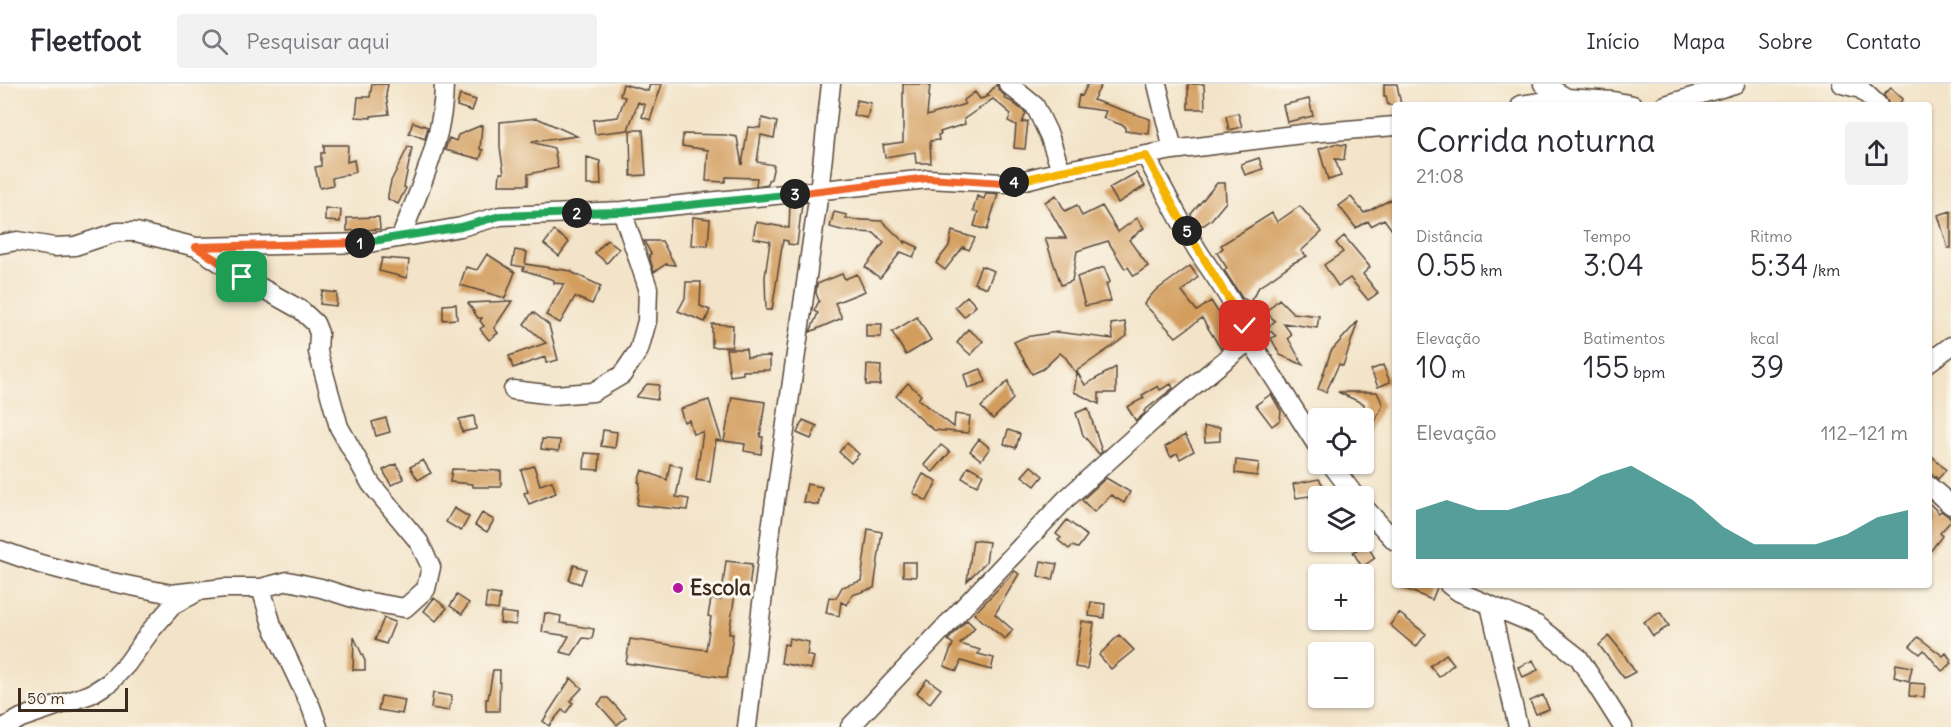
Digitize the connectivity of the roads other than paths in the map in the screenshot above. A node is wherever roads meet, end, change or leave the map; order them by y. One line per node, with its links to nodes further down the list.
1 (444, 84): 19 (street)
2 (831, 84): 17 (street)
3 (1008, 84): 16 (street)
4 (1157, 84): 14 (street)
5 (1543, 84): 8 (street)
6 (1735, 84): 11 (street)
7 (1842, 84): 12 (street)
8 (1567, 98): 9 (street); 10 (street)
9 (1541, 102)
10 (1617, 102)
11 (1675, 102)
12 (1875, 102)
13 (1392, 126): 14 (street)
14 (1173, 150): 15 (street)
15 (1146, 156): 16 (street); 22 (street)
16 (1061, 171): 17 (street)
17 (819, 192): 18 (street); 38 (street)
18 (622, 212): 19 (street); 25 (street)
19 (401, 237): 21 (street)
20 (0, 244): 21 (street)
21 (196, 247): 32 (street)
22 (1250, 340): 26 (street); 39 (street)
23 (1951, 346): 24 (street)
24 (1932, 360)
25 (513, 390)
26 (1308, 431)
27 (1932, 489): 28 (street)
28 (1951, 505)
29 (1374, 518): 30 (street)
30 (1392, 538)
31 (0, 550): 34 (street)
32 (261, 588): 34 (street); 37 (street)
33 (1453, 588): 35 (street)
34 (196, 592): 36 (street)
35 (1490, 605): 40 (street); 41 (street)
36 (5, 727)
37 (318, 727)
38 (747, 727)
39 (850, 727)
40 (1518, 727)
41 (1623, 727)

